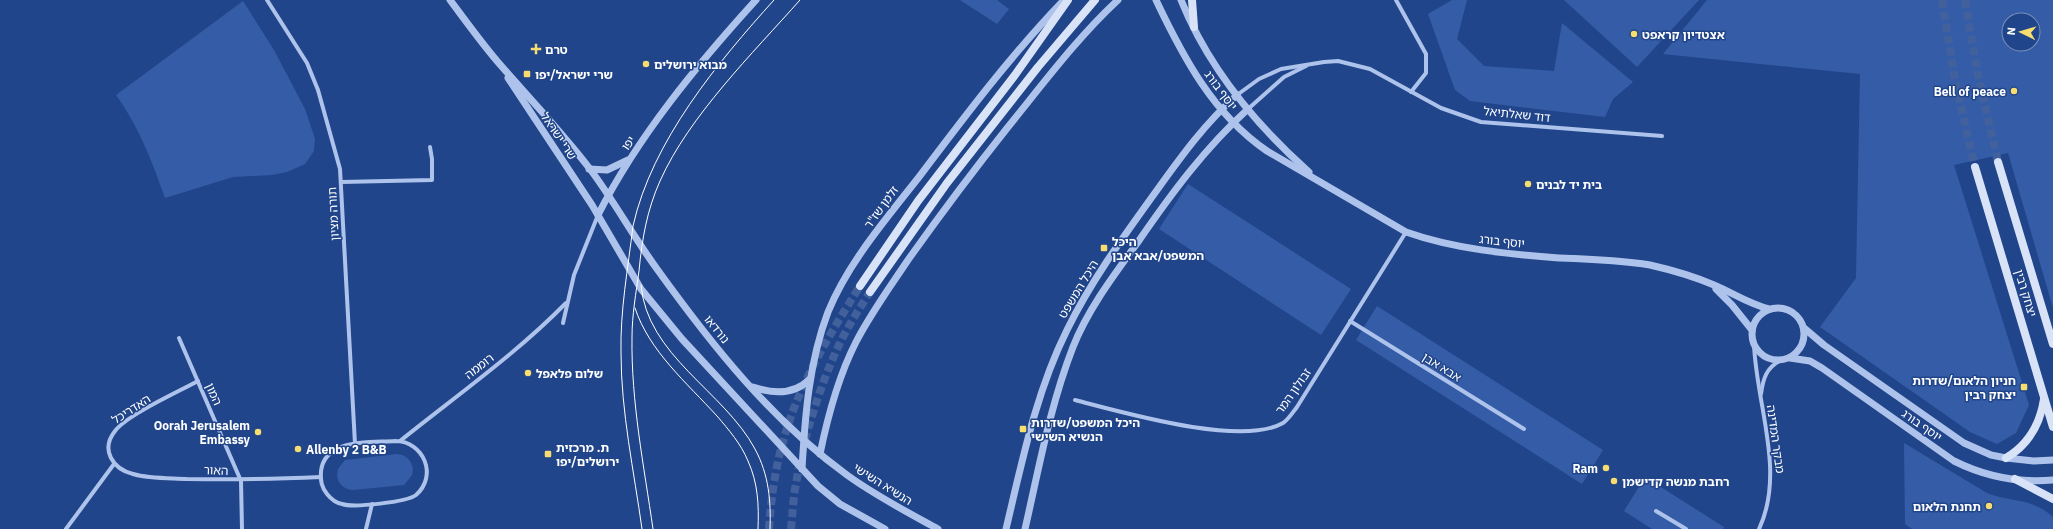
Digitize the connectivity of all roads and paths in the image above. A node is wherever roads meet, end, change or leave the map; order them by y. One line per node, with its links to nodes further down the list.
1 (267, 0): 27 (street, תורה מציון)
2 (450, 0): 13 (street, שרי ישראל)
3 (756, 0): 22 (street, יפו)
4 (1064, 0): 46 (street, זלמן שז"ר)
5 (1068, 0): 33 (main road)
6 (1095, 0): 34 (main road)
7 (1118, 0): 57 (street)
8 (1156, 0): 18 (street, יוסף בורג)
9 (1181, 0): 12 (street, יוסף בורג)
10 (1192, 0): 12 (main road)
11 (1396, 0): 15 (street)
12 (1194, 27): 16 (street, יוסף בורג)
13 (496, 60): 25 (street, שרי ישראל); 30 (street, שרי ישראל)
14 (1310, 64): 15 (street, דוד שאלתיאל); 16 (street, דוד שאלתיאל); 17 (street, דוד שאלתיאל)
15 (1411, 92): 20 (street, דוד שאלתיאל)
16 (1237, 95): 17 (street, יוסף בורג); 18 (street, היכל המשפט)
17 (1248, 109): 19 (street, דוד שאלתיאל); 26 (street, יוסף בורג)
18 (1220, 110): 19 (street, יוסף בורג); 74 (street, היכל המשפט)
19 (1232, 123): 26 (street, יוסף בורג); 75 (street, היכל המשפט)
20 (1662, 136)
21 (430, 147): 27 (street)
22 (631, 158): 25 (street); 28 (street, יפו)
23 (1998, 162): 43 (main road, יצחק רבין)
24 (1975, 167): 49 (main road, יצחק רבין)
25 (590, 169): 28 (street, שרי ישראל)
26 (1318, 180): 31 (street, יוסף בורג)
27 (341, 182): 56 (street, תורה מציון)
28 (608, 195): 29 (street, שרי ישראל); 30 (street, יפו)
29 (614, 204): 48 (street, נורדאו)
30 (598, 215): 35 (street, יפו); 61 (street, שרי ישראל)
31 (1406, 232): 32 (street, יוסף בורג); 37 (street, זבולון המר)
32 (1697, 278): 36 (street, יוסף בורג); 40 (street, יוסף בורג)
33 (860, 286)
34 (870, 292)
35 (566, 303): 38 (street, יפו); 55 (street, רוממה)
36 (1769, 309): 39 (street); 40 (street)
37 (1350, 321): 51 (street, זבולון המר); 53 (street, אבא אבן)
38 (563, 323)
39 (1804, 328): 44 (street); 58 (street, יוסף בורג)
40 (1752, 330): 42 (street)
41 (179, 338): 47 (street, המון)
42 (1754, 344): 45 (street); 50 (street, מבקר המדינה)
43 (2053, 344)
44 (1790, 358): 45 (street); 63 (street, יוסף בורג)
45 (1781, 360): 50 (street, מבקר המדינה)
46 (810, 379): 48 (street); 54 (street, זלמן שז"ר)
47 (198, 381): 60 (street, האדריכל); 64 (street, המון)
48 (751, 387): 54 (street, נורדאו)
49 (2044, 397): 52 (main road, יצחק רבין); 58 (main road)
50 (1760, 398): 77 (street, מבקר המדינה)
51 (1076, 400)
52 (2053, 427)
53 (1524, 429)
54 (804, 439): 57 (street, נורדאו); 61 (street, זלמן שז"ר)
55 (400, 441): 56 (street); 67 (street)
56 (355, 444): 62 (street)
57 (820, 454): 73 (street, הנשיא השישי)
58 (2006, 458): 59 (street, יוסף בורג)
59 (2053, 460)
60 (114, 464): 64 (street, האור); 69 (street)
61 (802, 469): 72 (street)
62 (321, 478): 64 (street, האור); 67 (street)
63 (2015, 479): 65 (street, יוסף בורג); 66 (main road)
64 (241, 480): 70 (street)
65 (2053, 480)
66 (2053, 499)
67 (372, 504): 71 (street)
68 (1656, 511): 76 (street)
69 (66, 529)
70 (242, 529)
71 (366, 529)
72 (885, 529)
73 (938, 529)
74 (1006, 529)
75 (1025, 529)
76 (1686, 529)
77 (1760, 529)

